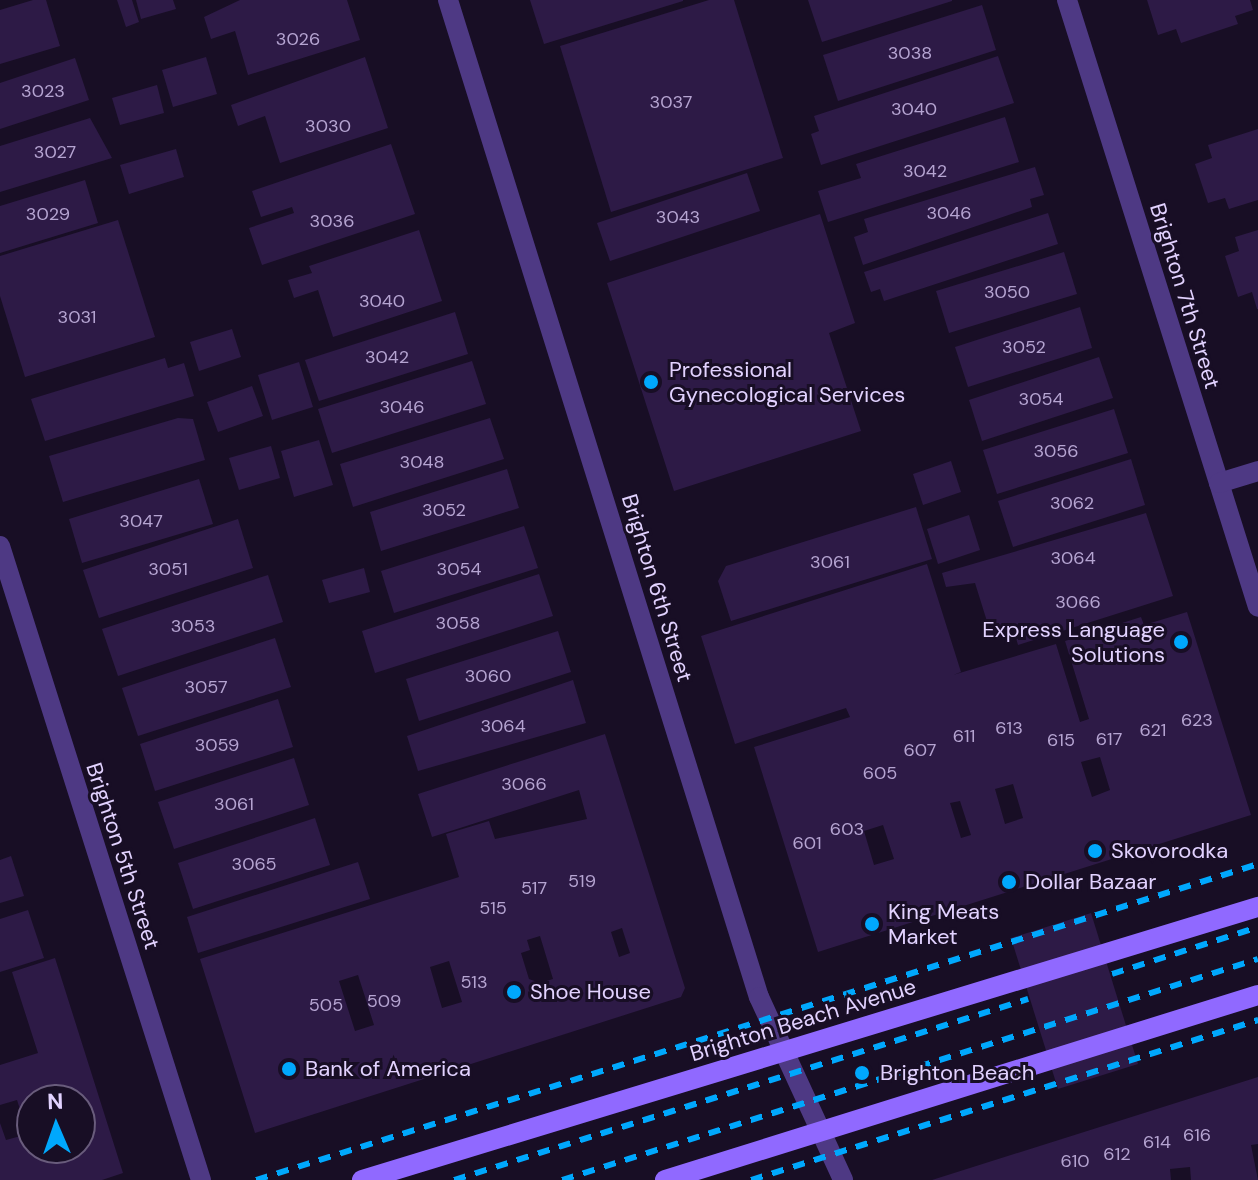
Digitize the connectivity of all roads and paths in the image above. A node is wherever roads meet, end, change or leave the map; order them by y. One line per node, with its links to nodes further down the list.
1 (448, 0): 9 (street, Brighton 6th Street)
2 (1067, 0): 4 (street, Brighton 7th Street)
3 (1258, 471): 4 (street)
4 (1219, 483): 6 (street, Brighton 7th Street)
5 (0, 546): 11 (street, Brighton 5th Street)
6 (1258, 607)
7 (1258, 907): 9 (main road, Brighton Beach Avenue)
8 (1258, 995): 10 (main road)
9 (787, 1050): 10 (street, Brighton 6th Street); 12 (main road, Brighton Beach Avenue)
10 (823, 1131): 13 (main road); 14 (street, Brighton 6th Street)
11 (201, 1180)
12 (362, 1180)
13 (665, 1180)
14 (843, 1180)

